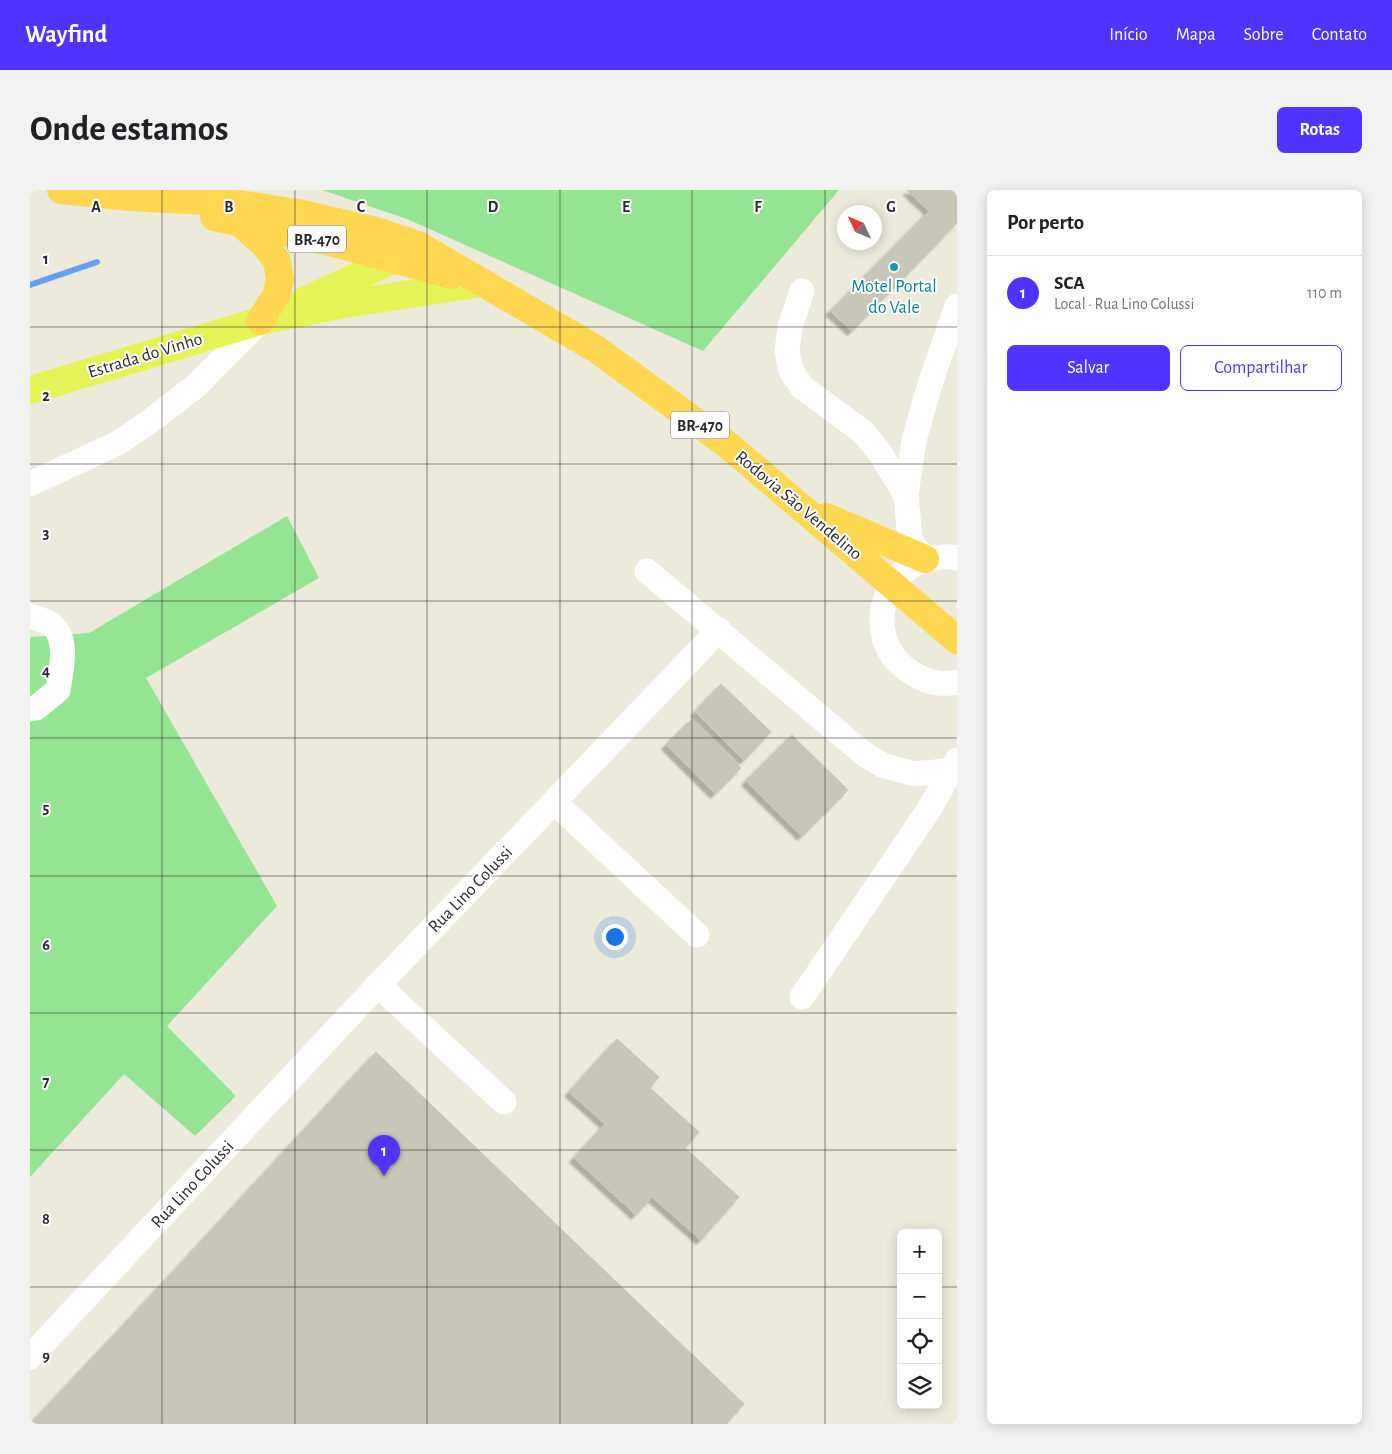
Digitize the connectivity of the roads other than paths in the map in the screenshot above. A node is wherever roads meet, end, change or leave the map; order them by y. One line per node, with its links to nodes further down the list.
1 (61, 190): 2 (highway, Rodovia São Vendelino / BR-470)
2 (130, 196): 3 (highway, Rodovia São Vendelino / BR-470); 4 (highway, Rodovia São Vendelino / BR-470)
3 (239, 222): 5 (highway, Rodovia São Vendelino / BR-470); 9 (highway)
4 (418, 245): 5 (highway); 6 (highway, Rodovia São Vendelino / BR-470)
5 (393, 260): 6 (highway, Rodovia São Vendelino / BR-470); 9 (main road)
6 (482, 283): 9 (main road); 13 (highway, Rodovia São Vendelino / BR-470)
7 (802, 291): 12 (street)
8 (957, 306): 12 (street)
9 (260, 321): 10 (main road, Estrada do Vinho); 11 (street)
10 (30, 390)
11 (30, 484)
12 (906, 495): 15 (street)
13 (800, 505): 15 (highway); 17 (highway, Rodovia São Vendelino / BR-470)
14 (957, 558): 15 (street)
15 (925, 559): 17 (street)
16 (647, 570): 19 (street)
17 (892, 584): 20 (highway, Rodovia São Vendelino / BR-470); 21 (street)
18 (30, 616): 22 (street)
19 (719, 630): 23 (street); 24 (street, Rua Lino Colussi)
20 (957, 640)
21 (957, 682)
22 (30, 709)
23 (955, 767): 27 (street)
24 (554, 802): 25 (street); 26 (street, Rua Lino Colussi)
25 (697, 935)
26 (378, 985): 28 (street); 29 (street, Rua Lino Colussi)
27 (802, 997)
28 (504, 1102)
29 (30, 1357)

